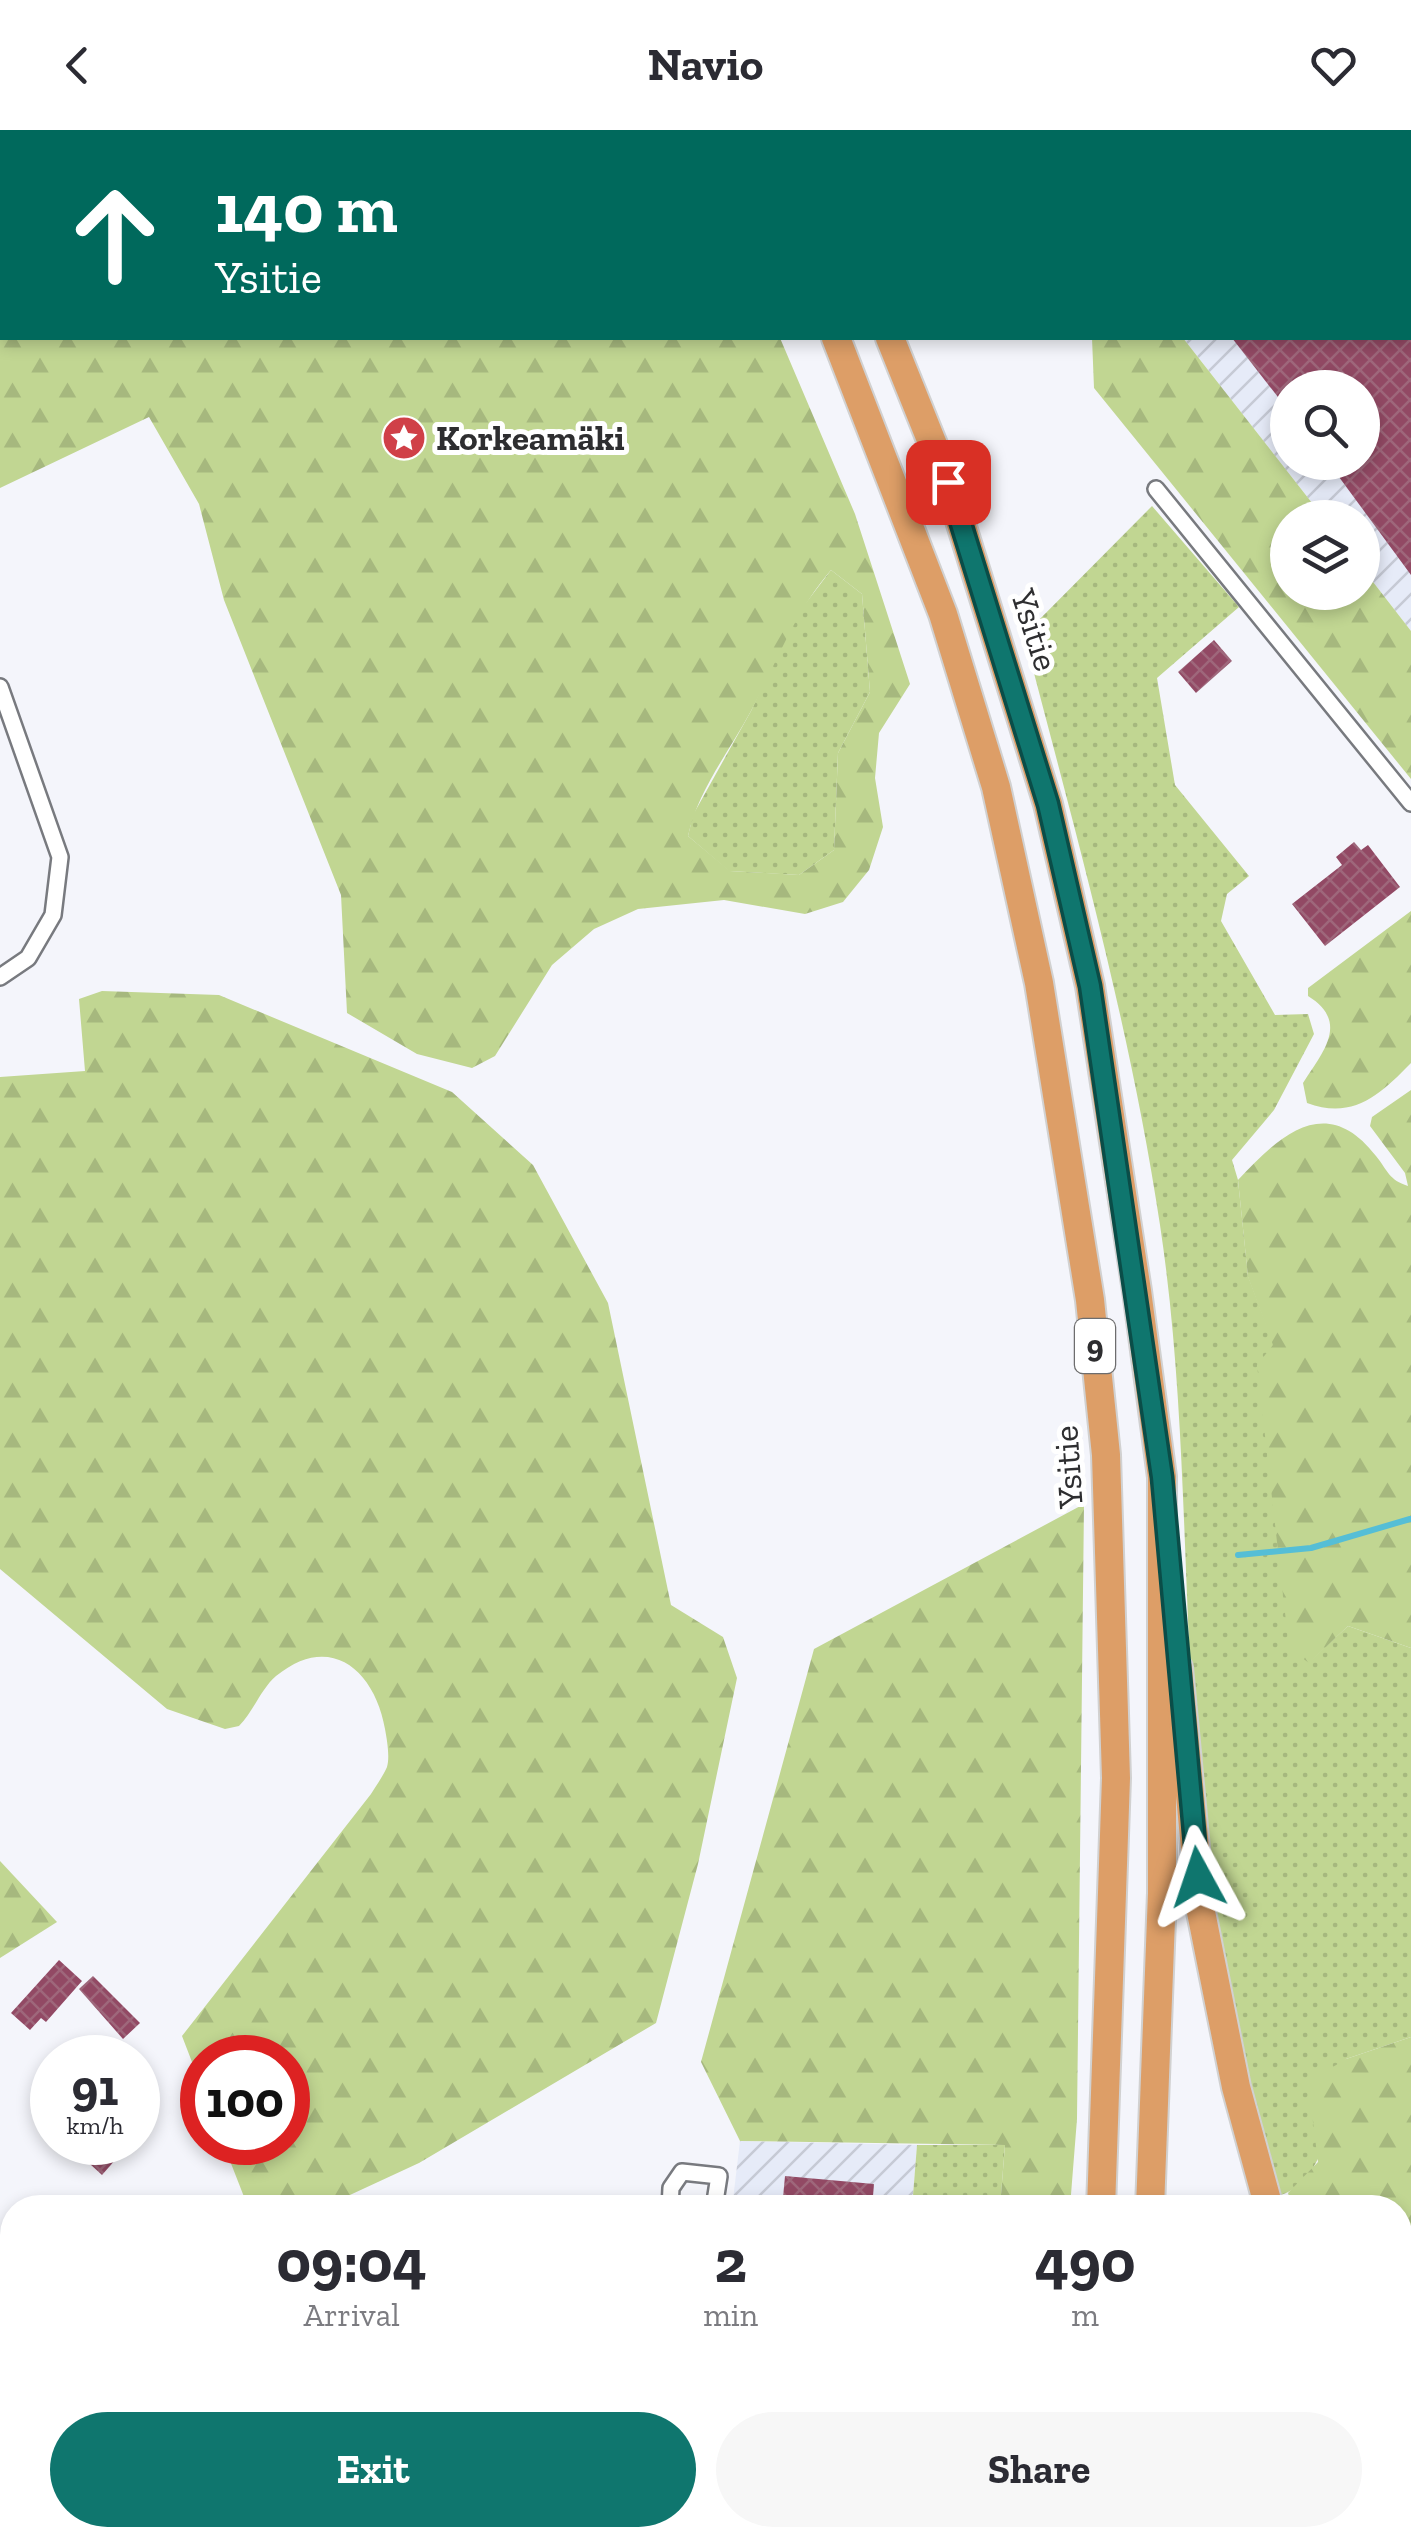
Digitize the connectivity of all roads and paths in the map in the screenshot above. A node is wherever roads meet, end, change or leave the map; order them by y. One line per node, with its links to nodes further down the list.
1 (837, 340): 10 (highway, Ysitie / 9)
2 (891, 340): 7 (highway, Ysitie / 9)
3 (1156, 489): 5 (street)
4 (0, 687): 6 (street)
5 (1411, 803)
6 (0, 977)
7 (1162, 1477): 11 (highway, Ysitie / 9); 12 (highway)
8 (670, 2195): 9 (street)
9 (716, 2195)
10 (1101, 2195)
11 (1150, 2195)
12 (1265, 2195)

